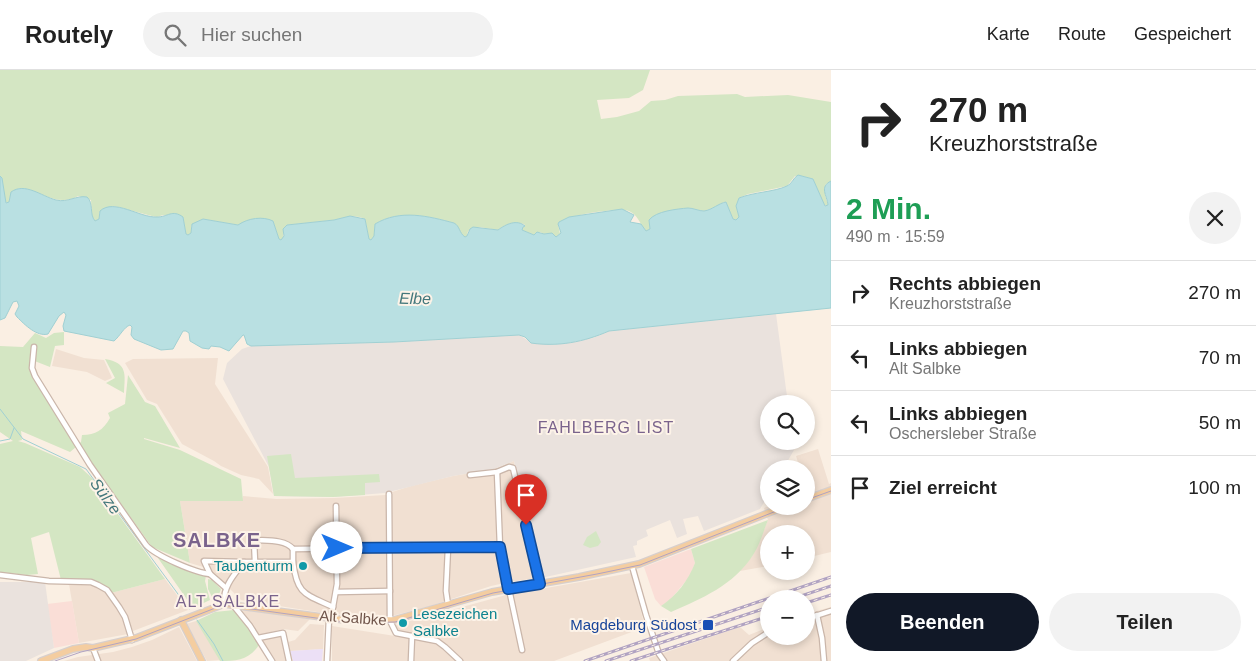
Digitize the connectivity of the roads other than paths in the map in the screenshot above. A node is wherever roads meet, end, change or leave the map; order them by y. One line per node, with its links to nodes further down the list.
1 (34, 347): 18 (street)
2 (497, 472): 3 (street); 9 (street); 20 (street)
3 (470, 475)
4 (831, 490): 6 (main road)
5 (389, 494): 11 (street)
6 (815, 496)
7 (336, 506): 10 (street)
8 (763, 515): 17 (main road, Alt Salbke)
9 (500, 547): 12 (street); 22 (street)
10 (337, 548): 11 (street); 13 (street); 24 (street)
11 (390, 548): 12 (street); 23 (street)
12 (448, 548): 27 (street)
13 (293, 549): 15 (street); 16 (street)
14 (244, 562): 15 (street); 18 (street); 21 (street)
15 (255, 562): 16 (street)
16 (293, 562): 28 (street)
17 (632, 566): 20 (main road, Alt Salbke); 50 (street)
18 (210, 574): 21 (street)
19 (0, 575): 37 (street)
20 (540, 584): 22 (main road, Alt Salbke)
21 (226, 588): 25 (street)
22 (508, 589): 27 (main road, Alt Salbke); 39 (street)
23 (390, 590): 24 (street); 33 (street)
24 (336, 592): 28 (street)
25 (224, 604): 26 (main road, Alt Salbke); 32 (main road, Alt Salbke)
26 (232, 604): 31 (main road, Alt Salbke); 35 (street)
27 (448, 605): 33 (main road, Alt Salbke)
28 (333, 607): 31 (street)
29 (831, 611): 30 (street)
30 (817, 615): 51 (street)
31 (330, 618): 33 (main road, Alt Salbke); 47 (street)
32 (181, 620): 37 (main road, Alt Salbke); 44 (main road)
33 (390, 621): 34 (street)
34 (412, 636): 48 (street); 49 (street)
35 (258, 638): 45 (street); 46 (street)
36 (760, 638): 40 (street)
37 (132, 640): 38 (main road, Alt Salbke)
38 (93, 648): 42 (main road, Alt Salbke); 43 (street)
39 (522, 650)
40 (734, 660): 41 (street)
41 (743, 660)
42 (41, 661)
43 (98, 661)
44 (202, 661)
45 (272, 661)
46 (289, 661)
47 (327, 661)
48 (411, 661)
49 (460, 661)
50 (664, 661)
51 (824, 661)

